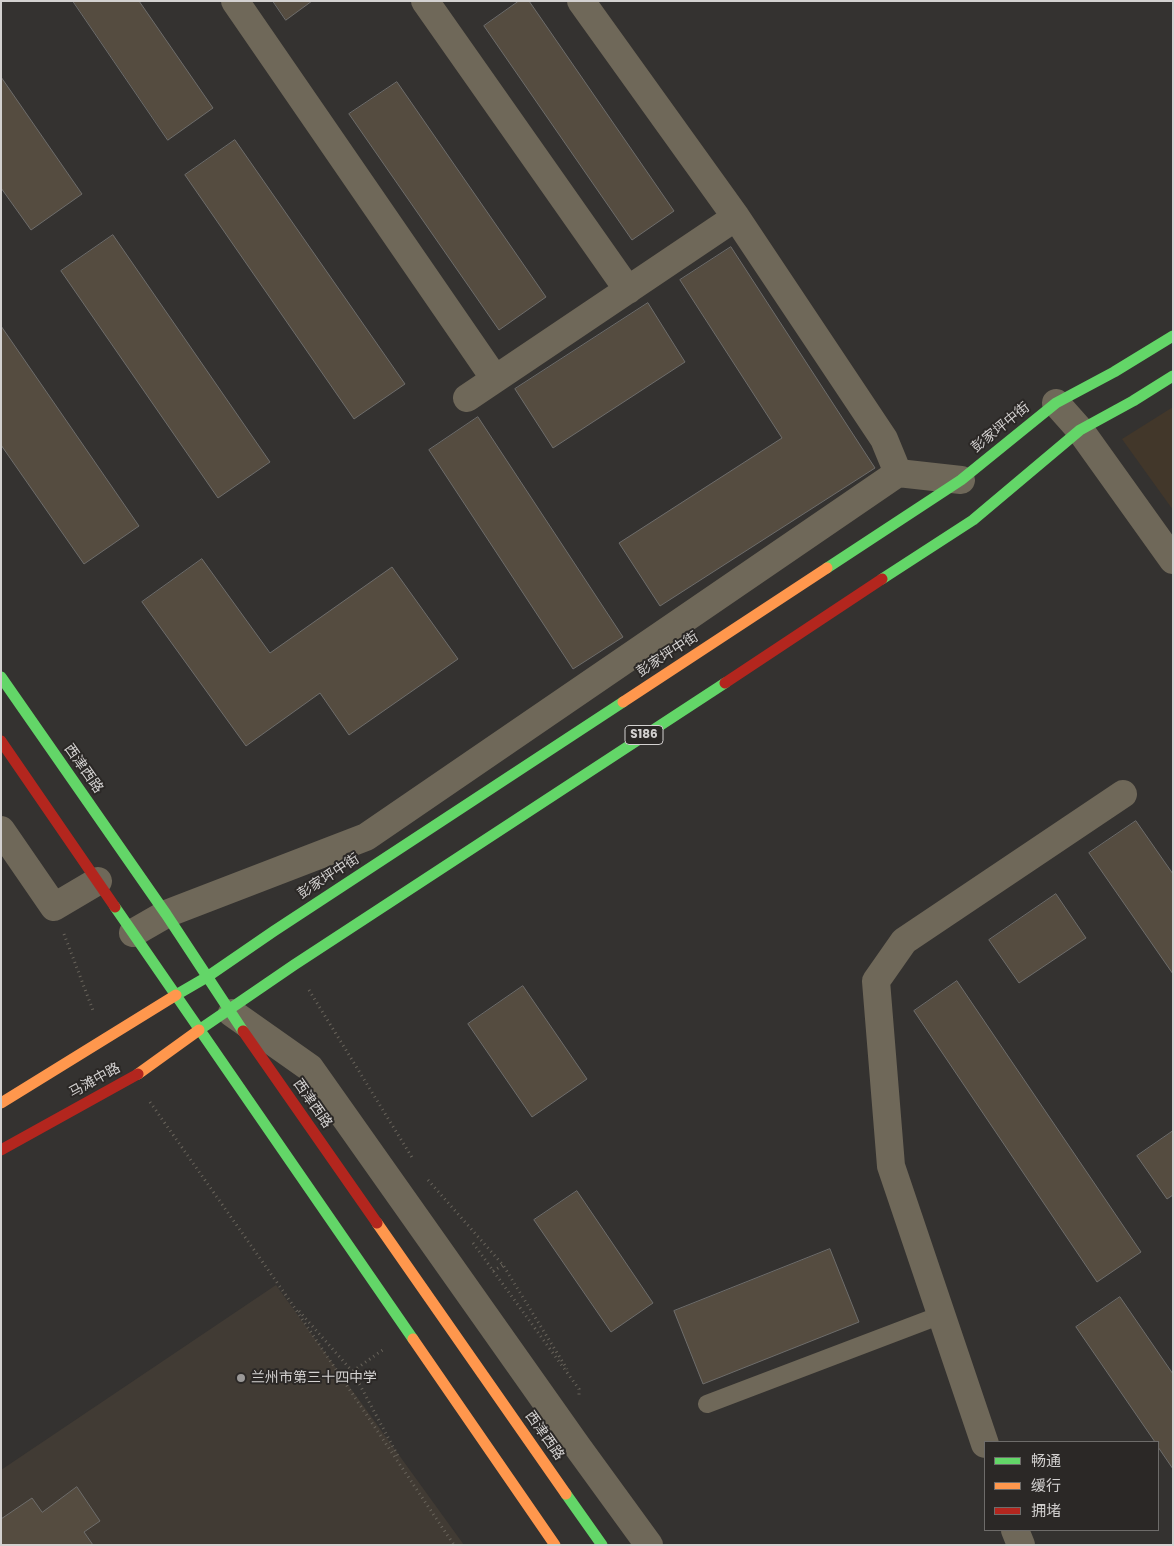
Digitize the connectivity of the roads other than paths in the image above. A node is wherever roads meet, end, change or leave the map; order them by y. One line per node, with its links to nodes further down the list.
1 (235, 1): 8 (street)
2 (425, 1): 5 (street)
3 (580, 1): 4 (street)
4 (736, 217): 5 (street); 12 (street)
5 (628, 290): 8 (street)
6 (1173, 336): 10 (main road, 彭家坪中街)
7 (1173, 376): 11 (main road)
8 (496, 379): 9 (street)
9 (468, 398)
10 (1056, 403): 11 (street); 13 (main road, 彭家坪中街)
11 (1080, 430): 14 (street); 24 (main road, S186)
12 (898, 472): 13 (street); 20 (street)
13 (961, 480): 22 (main road, 彭家坪中街)
14 (1173, 560)
15 (1, 677): 20 (main road, 西津西路)
16 (1, 741): 19 (main road)
17 (1123, 794): 28 (street)
18 (1, 830): 19 (street)
19 (98, 881): 21 (main road)
20 (166, 914): 21 (street); 22 (main road, 西津西路)
21 (132, 933): 23 (main road)
22 (207, 977): 23 (main road, 彭家坪中街); 24 (main road, 西津西路)
23 (176, 995): 25 (main road); 26 (main road, 马滩中路)
24 (228, 1010): 25 (main road, S186); 33 (main road, 西津西路); 34 (street)
25 (199, 1030): 27 (main road, 马滩中路); 32 (main road)
26 (1, 1103)
27 (1, 1150)
28 (941, 1315): 29 (lane); 30 (street)
29 (707, 1404)
30 (984, 1441)
31 (1015, 1531): 35 (street)
32 (555, 1545)
33 (602, 1545)
34 (649, 1545)
35 (1021, 1545)

